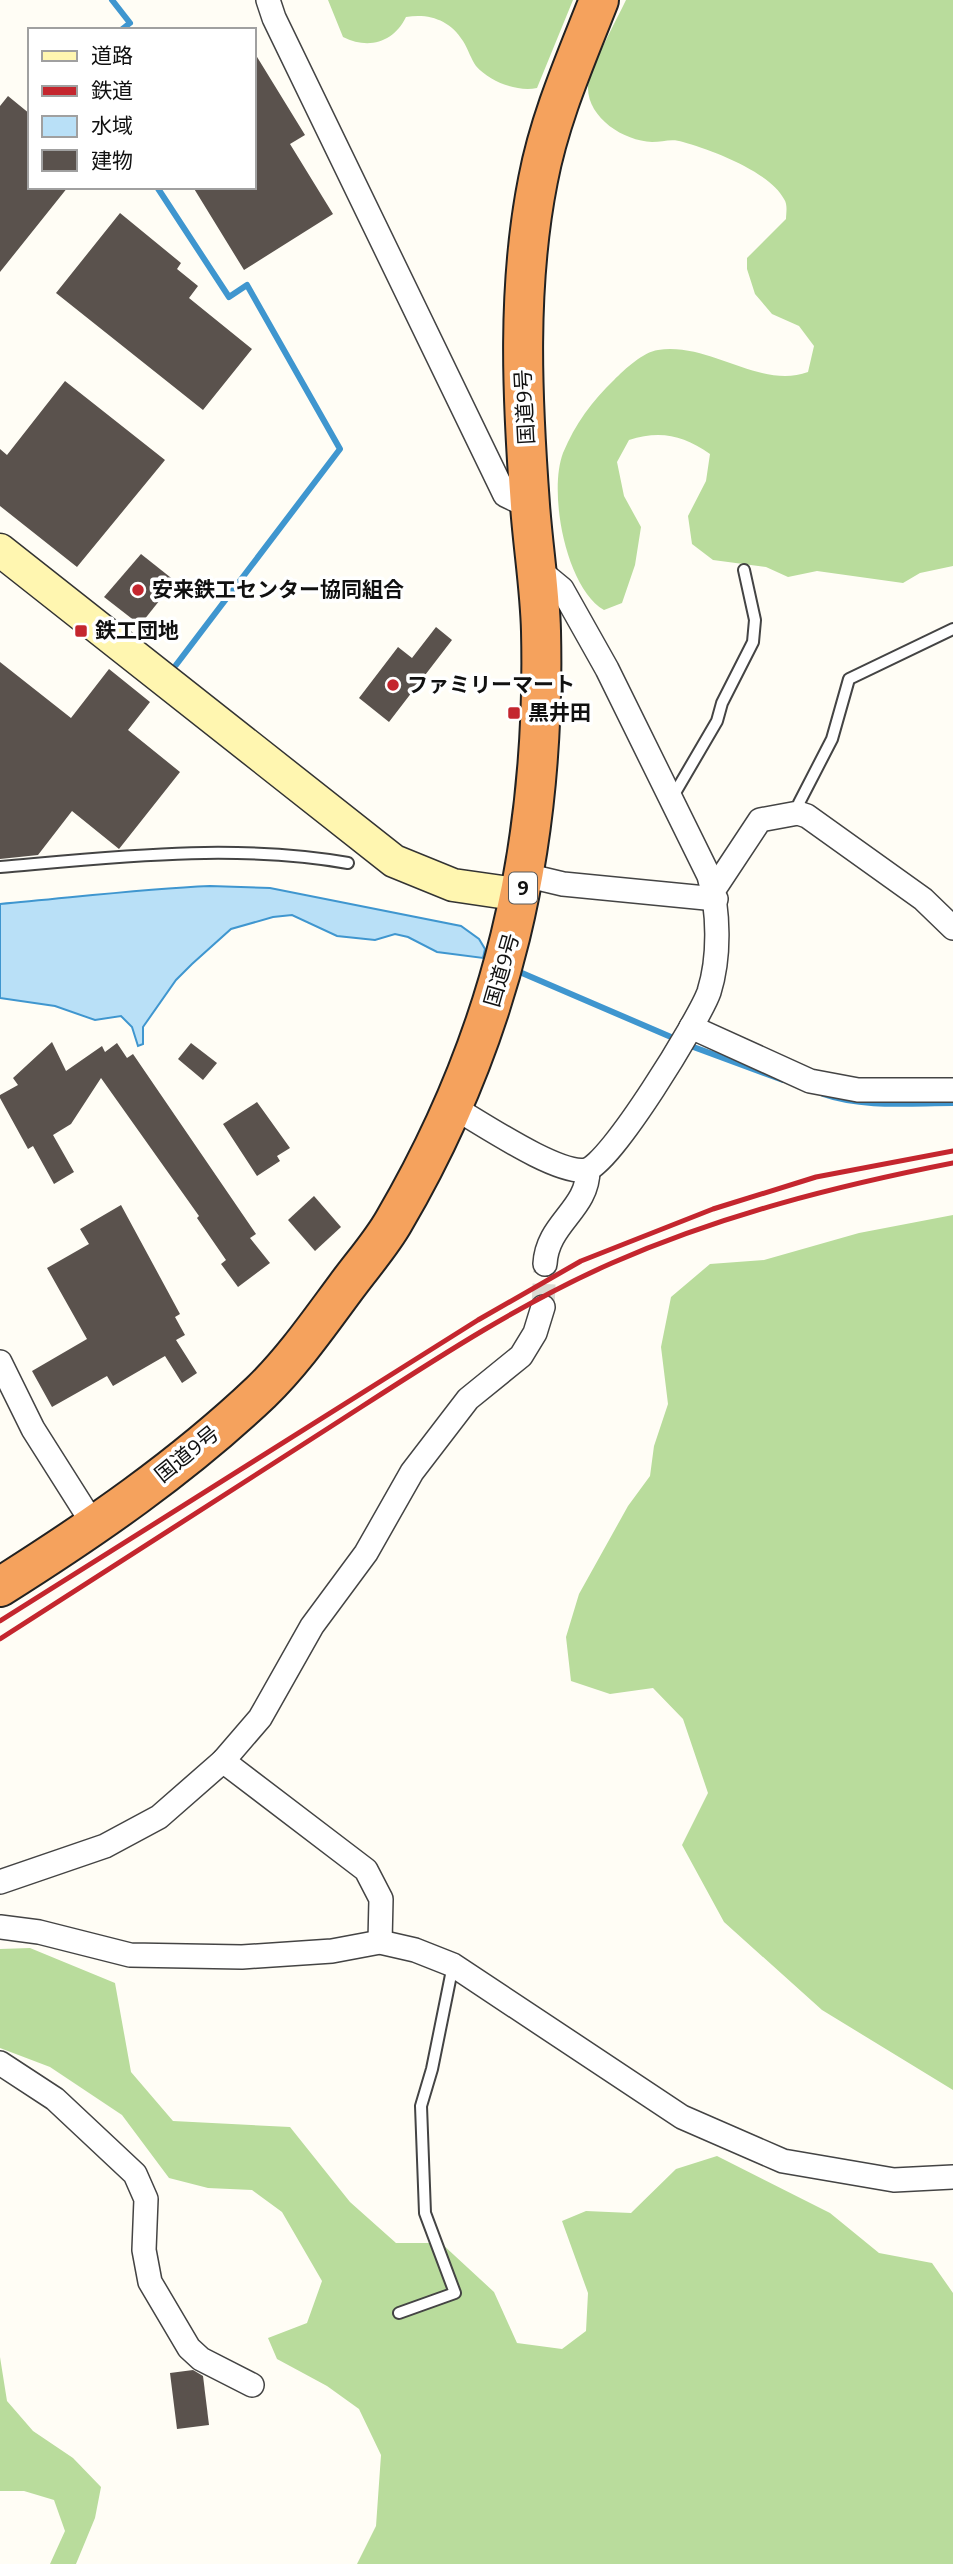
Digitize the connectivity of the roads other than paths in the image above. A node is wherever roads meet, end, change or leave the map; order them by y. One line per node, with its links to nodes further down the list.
1 (268, 0): 3 (street)
2 (599, 0): 3 (highway, 国道9号 / 9)
3 (530, 507): 6 (highway, 国道9号 / 9)
4 (2, 555): 12 (street)
5 (744, 570): 8 (lane)
6 (537, 573): 8 (street); 12 (highway, 国道9号 / 9)
7 (953, 629): 9 (lane)
8 (671, 800): 13 (street)
9 (798, 813): 13 (street); 14 (street)
10 (348, 863): 11 (lane)
11 (0, 867)
12 (523, 885): 13 (street); 17 (highway, 国道9号 / 9)
13 (714, 895): 15 (street)
14 (953, 928)
15 (685, 1037): 16 (street); 18 (street)
16 (953, 1090)
17 (453, 1107): 18 (street); 22 (highway, 国道9号 / 9)
18 (588, 1170): 19 (street)
19 (545, 1264)
20 (544, 1307): 24 (street)
21 (0, 1362): 22 (street)
22 (95, 1527): 23 (highway, 国道9号 / 9)
23 (0, 1587)
24 (223, 1761): 25 (street); 27 (street)
25 (0, 1882)
26 (0, 1927): 27 (street)
27 (380, 1942): 28 (street)
28 (453, 1965): 30 (street); 31 (lane)
29 (0, 2063): 32 (street)
30 (953, 2177)
31 (400, 2313)
32 (252, 2385)

